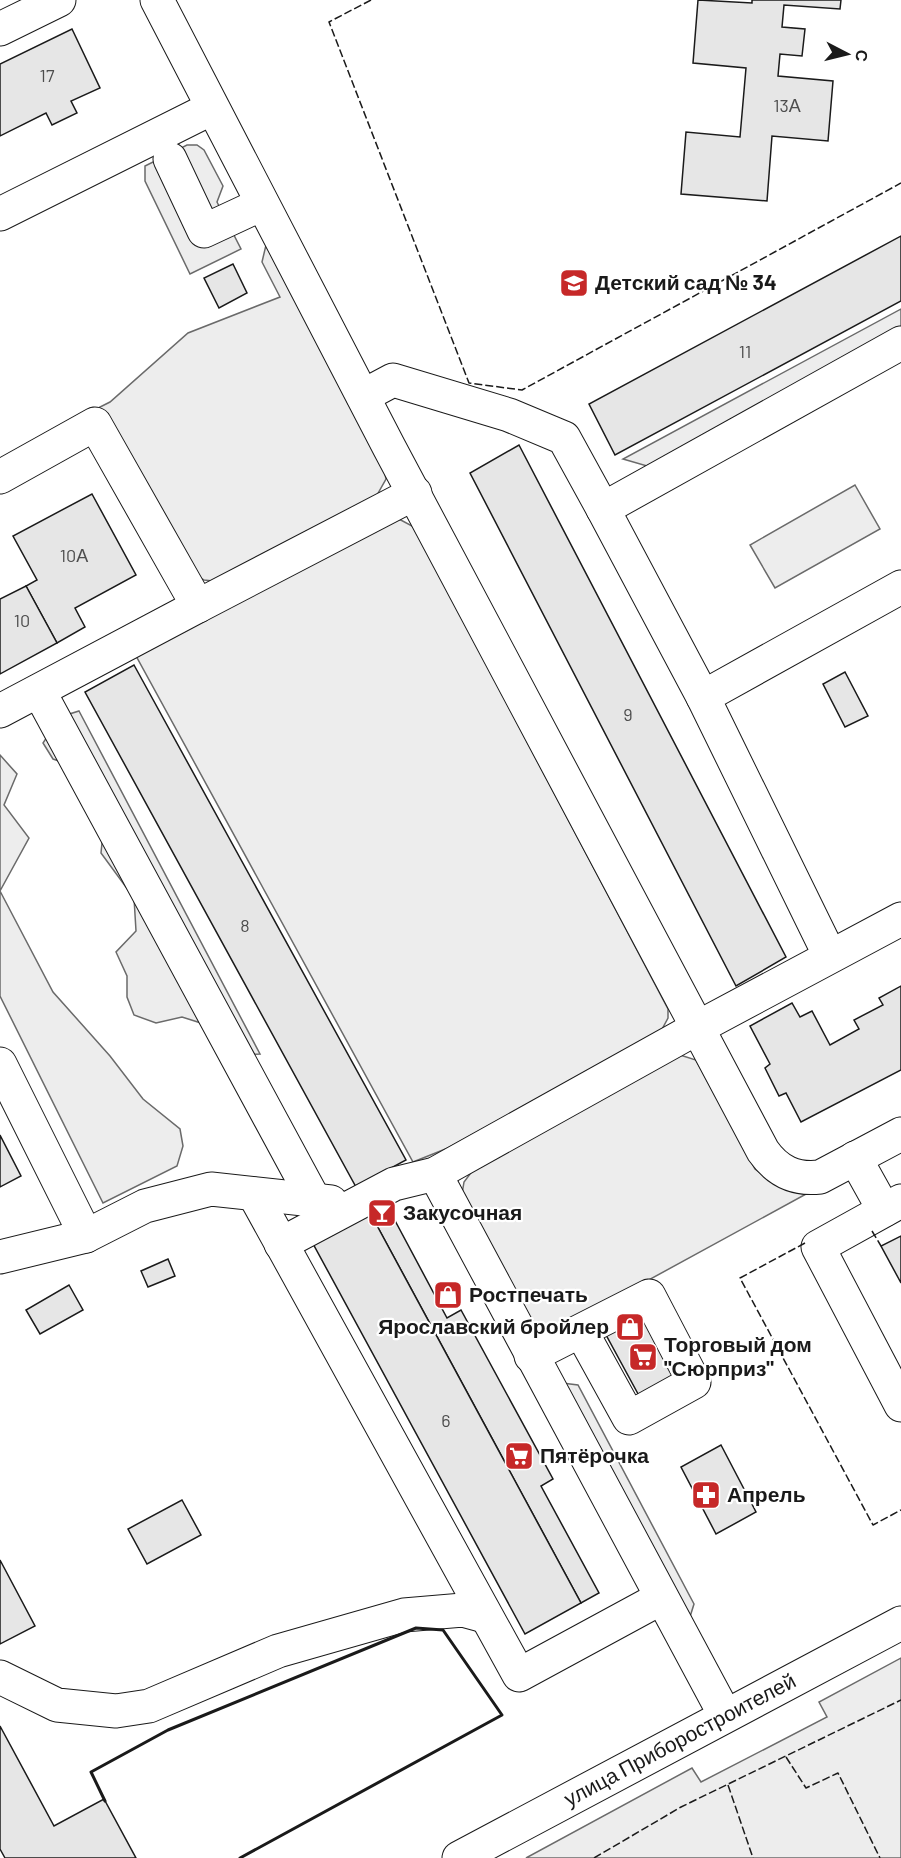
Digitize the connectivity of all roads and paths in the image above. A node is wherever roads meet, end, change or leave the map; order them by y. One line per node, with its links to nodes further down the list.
1 (59, 0): 3 (street)
2 (157, 0): 4 (street)
3 (0, 28)
4 (212, 108): 6 (street); 7 (street)
5 (170, 159): 6 (street)
6 (262, 204): 9 (street)
7 (0, 214)
8 (901, 343): 12 (street)
9 (363, 396): 11 (street); 12 (street)
10 (0, 477): 14 (street)
11 (415, 493): 14 (street); 20 (street)
12 (603, 509): 16 (street)
13 (901, 587): 16 (street)
14 (198, 606): 15 (street)
15 (39, 691): 17 (street); 27 (street)
16 (703, 697): 19 (street)
17 (0, 711)
18 (901, 919): 19 (street)
19 (830, 956): 20 (street)
20 (697, 1028): 23 (street); 24 (street)
21 (0, 1064): 28 (street)
22 (901, 1134): 23 (street)
23 (855, 1158): 26 (street)
24 (435, 1174): 27 (street); 32 (street)
25 (254, 1194): 27 (street); 28 (street); 29 (street)
26 (892, 1206): 33 (street)
27 (321, 1210): 29 (street)
28 (86, 1236): 30 (street)
29 (281, 1244): 35 (street)
30 (0, 1257)
31 (581, 1331): 32 (street)
32 (531, 1356): 34 (street)
33 (901, 1405)
34 (661, 1598): 35 (street); 38 (street)
35 (485, 1616): 37 (street)
36 (901, 1623): 38 (street, улица Приборостроителей)
37 (0, 1677)
38 (725, 1715): 39 (street, улица Приборостроителей)
39 (459, 1858)

